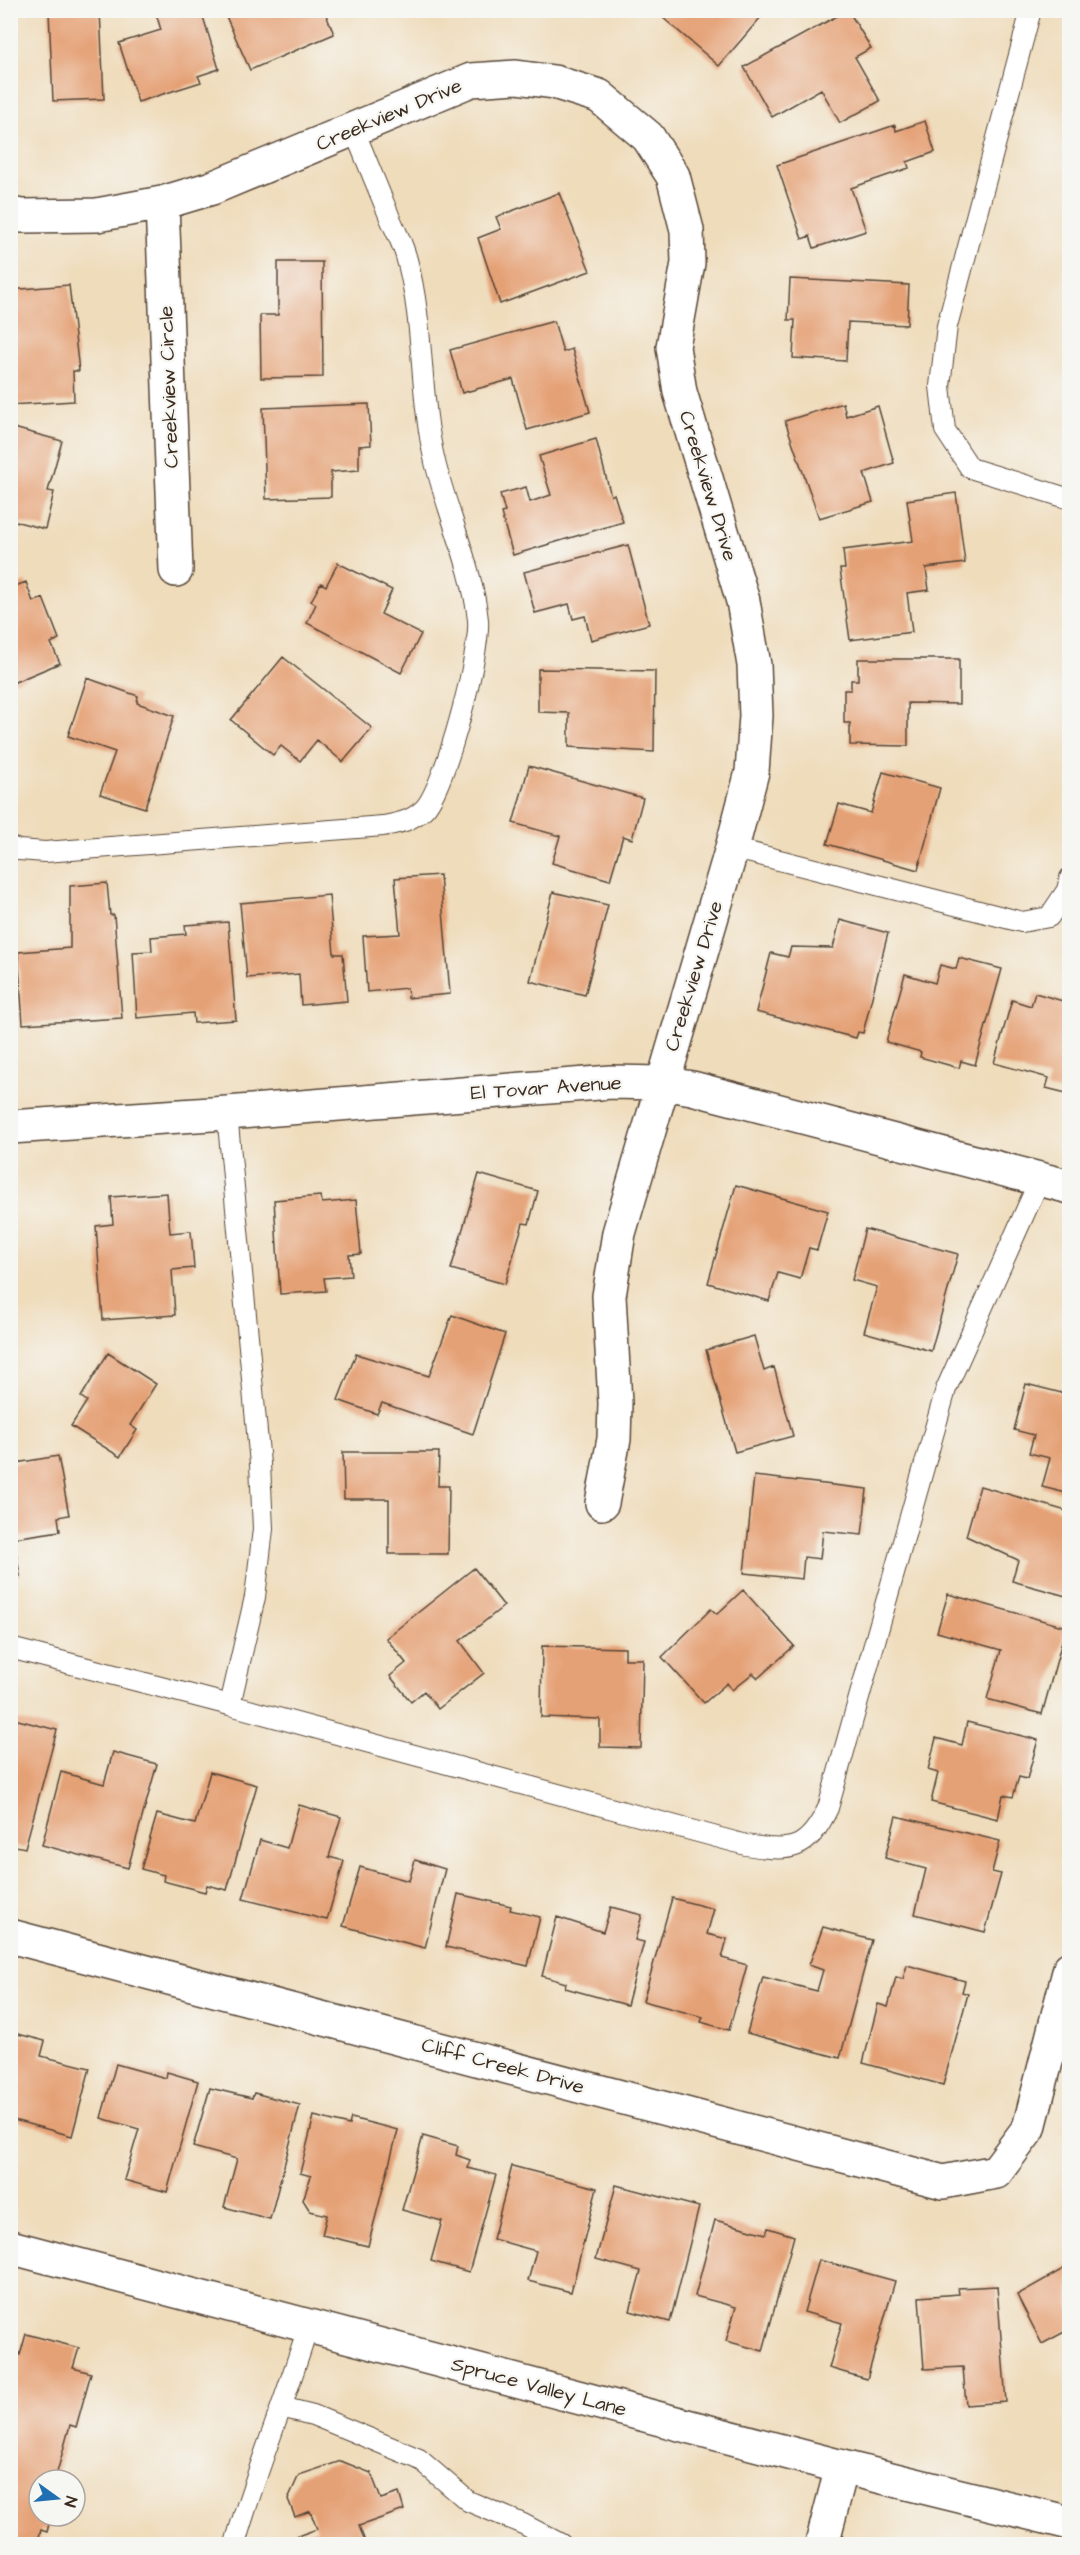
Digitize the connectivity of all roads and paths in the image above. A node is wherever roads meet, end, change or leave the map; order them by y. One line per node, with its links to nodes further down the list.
1 (1031, 10): 5 (lane)
2 (354, 130): 3 (street, Creekview Drive); 7 (lane); 8 (street, Creekview Drive)
3 (162, 203): 4 (street, Creekview Drive); 6 (street, Creekview Circle)
4 (10, 214)
5 (1070, 499)
6 (176, 570)
7 (10, 847)
8 (732, 848): 9 (lane); 10 (street, Creekview Drive)
9 (1070, 878)
10 (661, 1083): 11 (street, El Tovar Avenue); 13 (street, El Tovar Avenue); 14 (street, Creekview Drive)
11 (227, 1113): 12 (street, El Tovar Avenue); 16 (lane)
12 (12, 1134)
13 (1055, 1183): 16 (lane)
14 (602, 1503)
15 (10, 1648): 16 (lane)
16 (230, 1705)
17 (10, 1936): 18 (street, Cliff Creek Drive)
18 (1070, 1968)
19 (10, 2247): 20 (street, Spruce Valley Lane)
20 (308, 2327): 21 (lane); 22 (street, Spruce Valley Lane)
21 (281, 2407): 24 (lane); 25 (lane)
22 (842, 2467): 23 (street, Spruce Valley Lane); 26 (street)
23 (1070, 2523)
24 (235, 2544)
25 (561, 2544)
26 (822, 2544)

